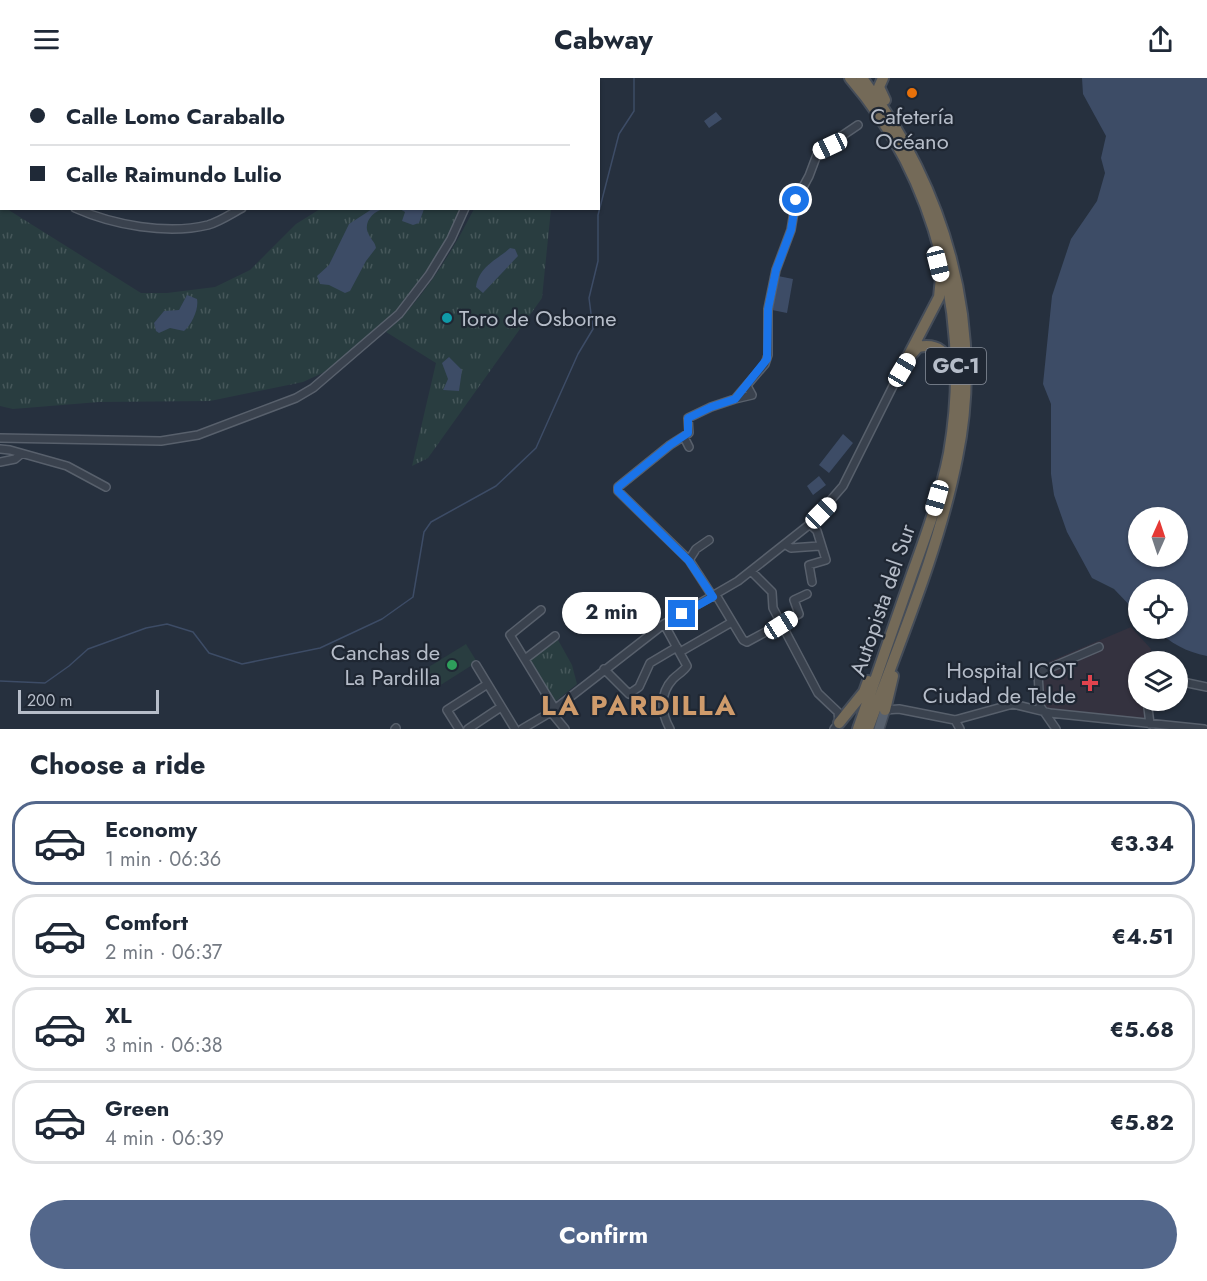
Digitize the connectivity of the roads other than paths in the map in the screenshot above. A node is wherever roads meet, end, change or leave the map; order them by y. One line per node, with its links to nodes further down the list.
1 (850, 78): 9 (highway, Autopista del Sur / GC-1)
2 (862, 78): 4 (highway, Autopista del Sur / GC-1)
3 (883, 78): 4 (highway)
4 (894, 122): 19 (highway, Autopista del Sur / GC-1)
5 (858, 125): 12 (street)
6 (80, 210): 7 (street)
7 (238, 210)
8 (464, 210): 13 (street)
9 (929, 214): 10 (highway); 11 (highway, Autopista del Sur / GC-1)
10 (902, 370): 11 (highway); 20 (street)
11 (954, 406): 19 (highway, Autopista del Sur / GC-1)
12 (684, 437): 14 (street); 24 (street)
13 (0, 438)
14 (688, 447)
15 (0, 449): 16 (street)
16 (21, 454): 17 (street); 18 (street)
17 (0, 462)
18 (106, 487)
19 (936, 520): 42 (highway); 51 (highway); 58 (highway, Autopista del Sur / GC-1); 59 (highway, Autopista del Sur / GC-1)
20 (810, 524): 22 (street); 23 (street)
21 (709, 540): 24 (street)
22 (786, 545): 23 (street); 25 (street)
23 (819, 546): 26 (street)
24 (689, 561): 28 (street)
25 (751, 571): 28 (street); 32 (street)
26 (812, 582)
27 (807, 594): 32 (street)
28 (715, 596): 30 (street); 31 (street)
29 (541, 610): 36 (street)
30 (732, 622): 32 (street); 35 (street)
31 (664, 624): 35 (street); 38 (street)
32 (781, 625): 51 (street)
33 (555, 636): 36 (street)
34 (1100, 647): 47 (street)
35 (678, 649): 38 (street); 57 (street)
36 (525, 659): 46 (street)
37 (476, 665): 40 (street)
38 (604, 669): 46 (street)
39 (1188, 683): 41 (street)
40 (486, 685): 43 (street); 52 (street)
41 (1207, 687)
42 (889, 697): 44 (street); 45 (highway)
43 (501, 707): 53 (street); 54 (street)
44 (899, 709): 45 (street); 49 (street)
45 (885, 710): 60 (main road)
46 (553, 711): 55 (street); 56 (street)
47 (1043, 711): 49 (street); 50 (street); 62 (street)
48 (1148, 711): 50 (street)
49 (955, 720): 61 (street)
50 (1150, 724): 63 (street)
51 (836, 726)
52 (459, 729)
53 (468, 729)
54 (515, 729)
55 (522, 729)
56 (565, 729)
57 (670, 729)
58 (858, 729)
59 (868, 729)
60 (879, 729)
61 (960, 729)
62 (1056, 729)
63 (1204, 729)

